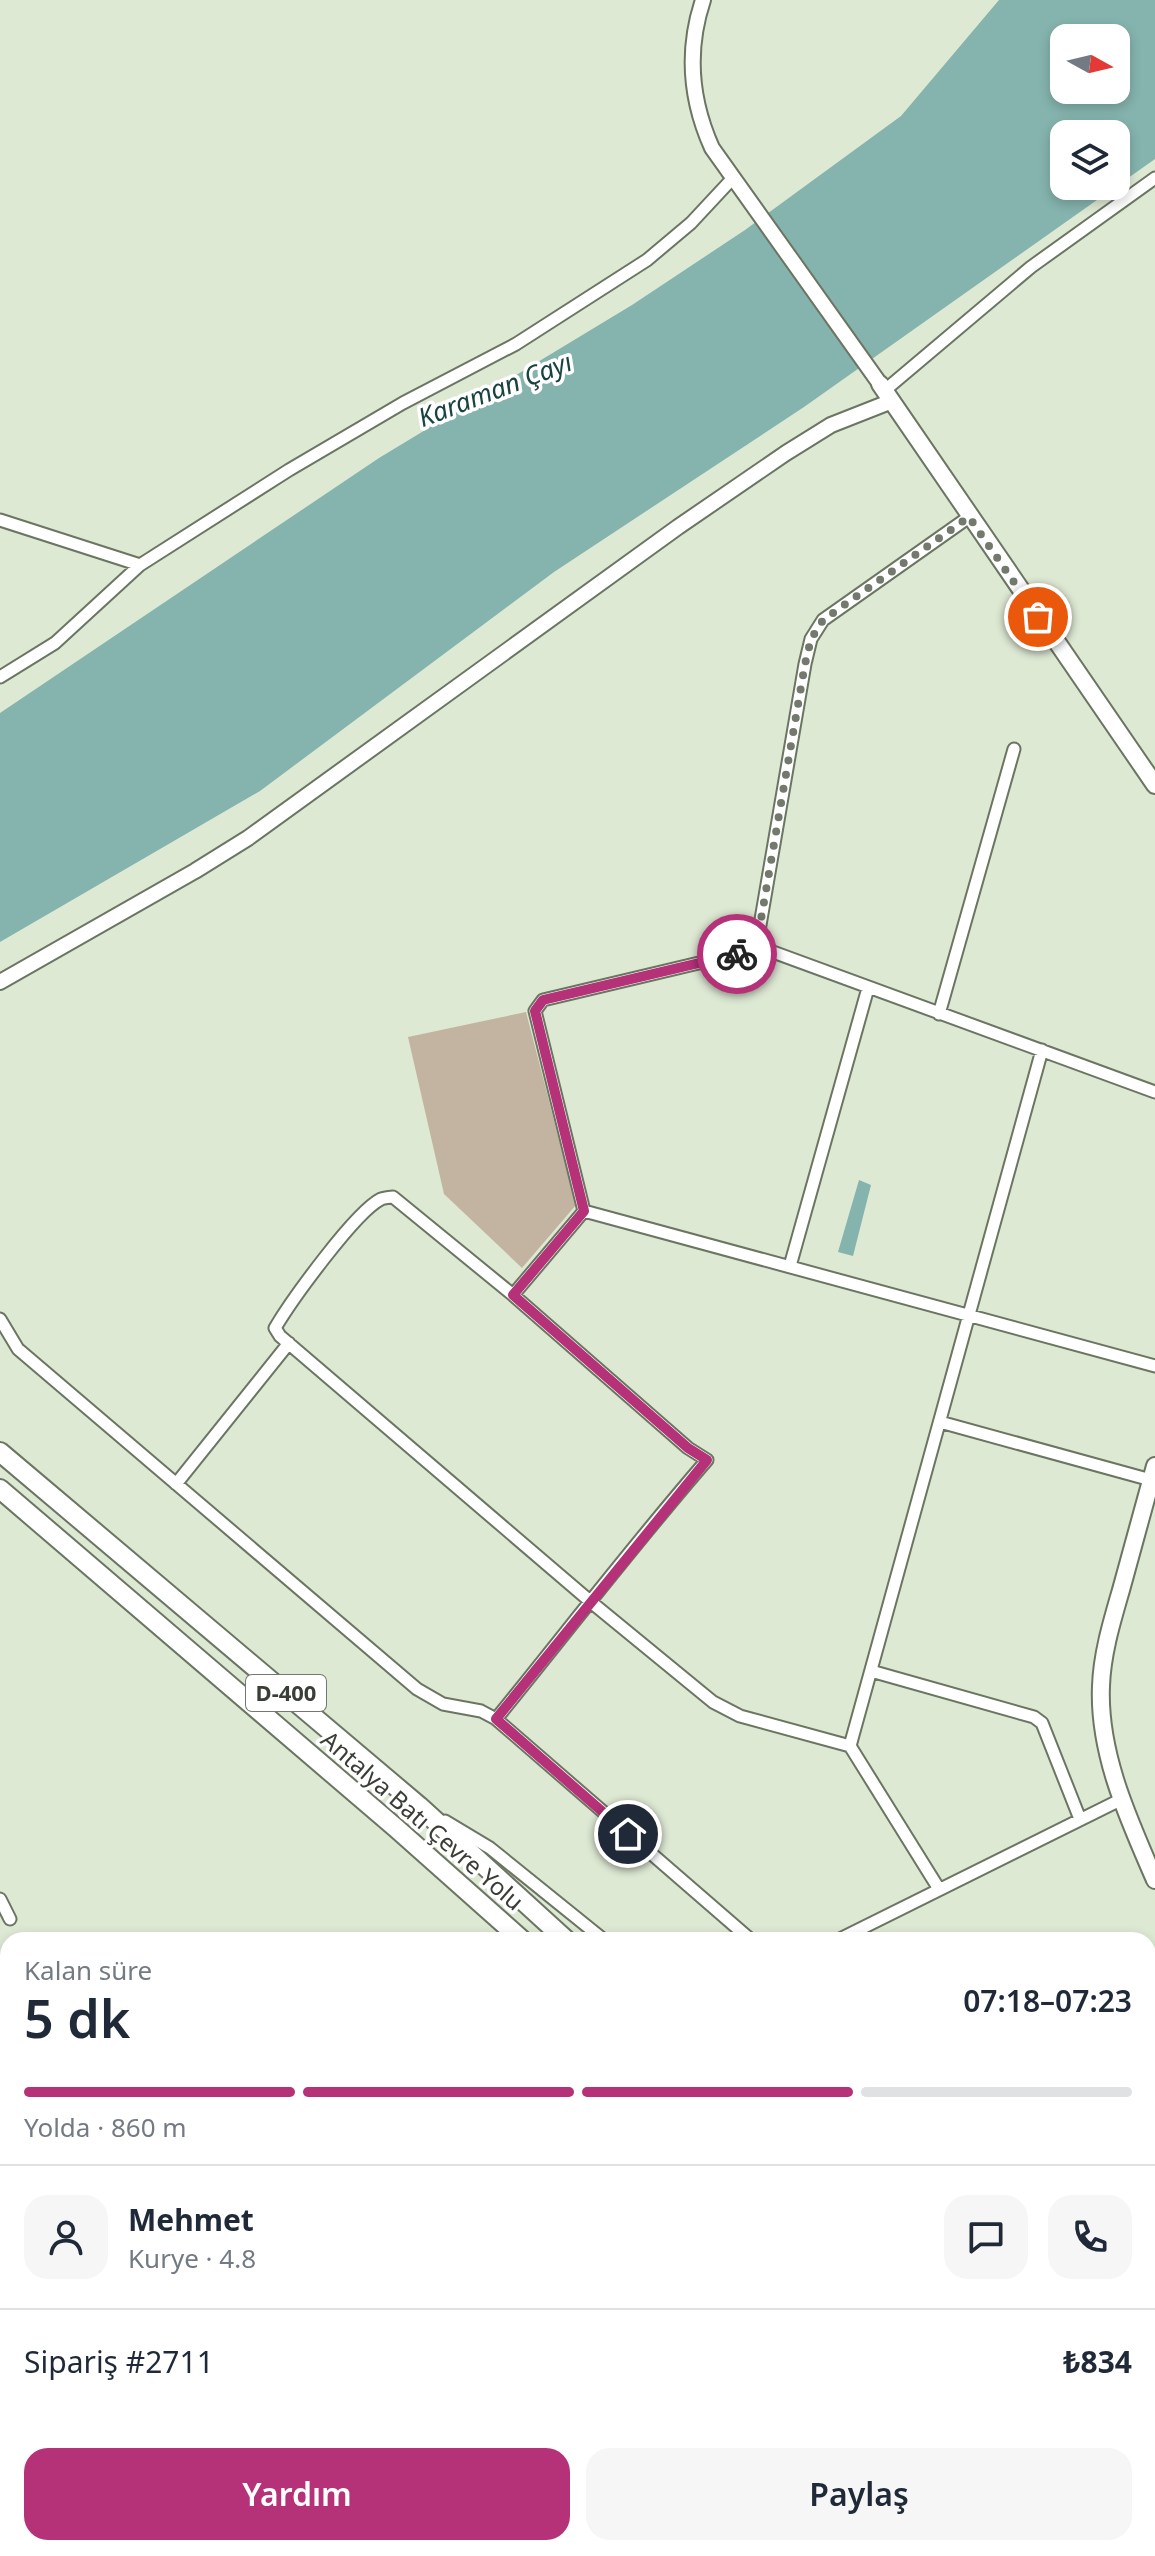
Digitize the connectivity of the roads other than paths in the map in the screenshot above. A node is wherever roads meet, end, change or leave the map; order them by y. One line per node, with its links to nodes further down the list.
1 (703, 0): 3 (street)
2 (1155, 178): 4 (street)
3 (732, 179): 4 (street); 7 (street)
4 (885, 392): 5 (main road); 12 (street)
5 (969, 517): 10 (main road); 11 (street)
6 (0, 520): 7 (street)
7 (140, 565): 8 (street)
8 (0, 677)
9 (1014, 749): 14 (street)
10 (1155, 785)
11 (762, 948): 13 (street); 17 (street)
12 (0, 982)
13 (868, 988): 14 (street); 18 (street)
14 (939, 1014): 15 (street)
15 (1042, 1050): 16 (street); 20 (street)
16 (1155, 1092)
17 (584, 1211): 18 (street); 19 (street)
18 (790, 1266): 20 (street)
19 (513, 1295): 22 (street); 29 (street)
20 (969, 1316): 23 (street); 24 (street)
21 (0, 1319): 27 (street)
22 (289, 1343): 27 (street); 29 (street)
23 (1155, 1366)
24 (940, 1422): 26 (street); 30 (street)
25 (0, 1452): 34 (highway, D-400)
26 (1153, 1473): 33 (main road)
27 (176, 1484): 31 (street)
28 (0, 1489): 40 (highway, Antalya Batı Çevre Yolu)
29 (591, 1602): 31 (street); 32 (street)
30 (871, 1671): 32 (street); 35 (street)
31 (496, 1719): 43 (street)
32 (850, 1746): 37 (street)
33 (1122, 1799): 35 (street); 36 (main road)
34 (419, 1806): 41 (highway, D-400); 42 (street)
35 (1080, 1819): 37 (street)
36 (1155, 1880)
37 (939, 1889): 44 (street)
38 (0, 1899): 39 (street)
39 (10, 1919)
40 (513, 1932)
41 (557, 1932)
42 (594, 1932)
43 (742, 1932)
44 (854, 1932)

